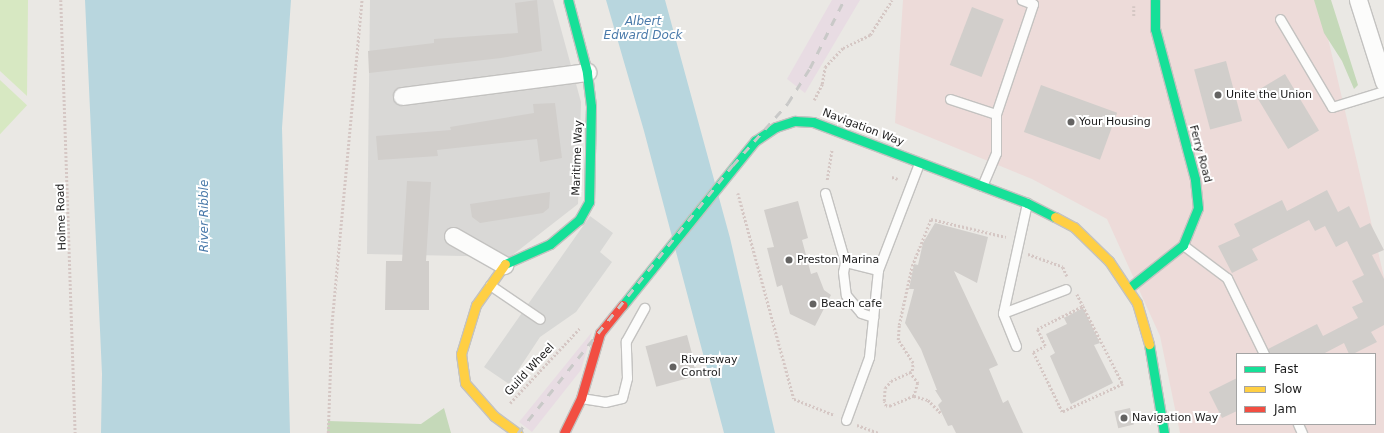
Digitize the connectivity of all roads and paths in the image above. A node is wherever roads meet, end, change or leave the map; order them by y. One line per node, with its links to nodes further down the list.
1 (61, 0): 46 (path, Holme Road)
2 (362, 0): 47 (path)
3 (568, 0): 9 (street, Maritime Way)
4 (892, 0): 14 (path)
5 (1022, 0): 15 (lane)
6 (1155, 0): 24 (street, Ferry Road)
7 (1358, 0): 10 (street)
8 (1280, 20): 11 (lane)
9 (587, 72): 12 (street); 27 (street, Maritime Way)
10 (1384, 82)
11 (1384, 91)
12 (402, 96)
13 (950, 99): 15 (lane)
14 (814, 100)
15 (996, 114): 19 (lane)
16 (833, 144): 20 (path)
17 (919, 163): 19 (street, Navigation Way); 28 (lane); 42 (street, Navigation Way)
18 (736, 186): 45 (path)
19 (982, 186): 21 (street, Navigation Way)
20 (825, 193): 26 (lane)
21 (1027, 203): 31 (street, Navigation Way); 34 (lane)
22 (1009, 232): 40 (path)
23 (452, 236): 27 (street)
24 (1183, 245): 31 (street, Ferry Road); 39 (lane)
25 (1028, 247): 30 (path)
26 (845, 262): 28 (lane); 35 (lane)
27 (504, 265): 29 (street)
28 (878, 270): 35 (lane)
29 (490, 285): 36 (lane); 44 (street)
30 (1069, 285): 32 (path); 34 (lane)
31 (1129, 288): 51 (street, Navigation Way)
32 (1083, 306): 32 (path)
33 (644, 308): 42 (lane)
34 (1002, 312): 38 (lane)
35 (873, 316): 45 (lane)
36 (540, 319)
37 (586, 323): 44 (path, Guild Wheel)
38 (1016, 346)
39 (1264, 353)
40 (910, 372): 41 (path); 41 (path)
41 (914, 396): 43 (path)
42 (581, 398): 49 (street, Navigation Way)
43 (942, 414)
44 (494, 416): 48 (street)
45 (846, 420): 50 (path)
46 (75, 433)
47 (328, 433)
48 (517, 433)
49 (564, 433)
50 (879, 433)
51 (1164, 433)

